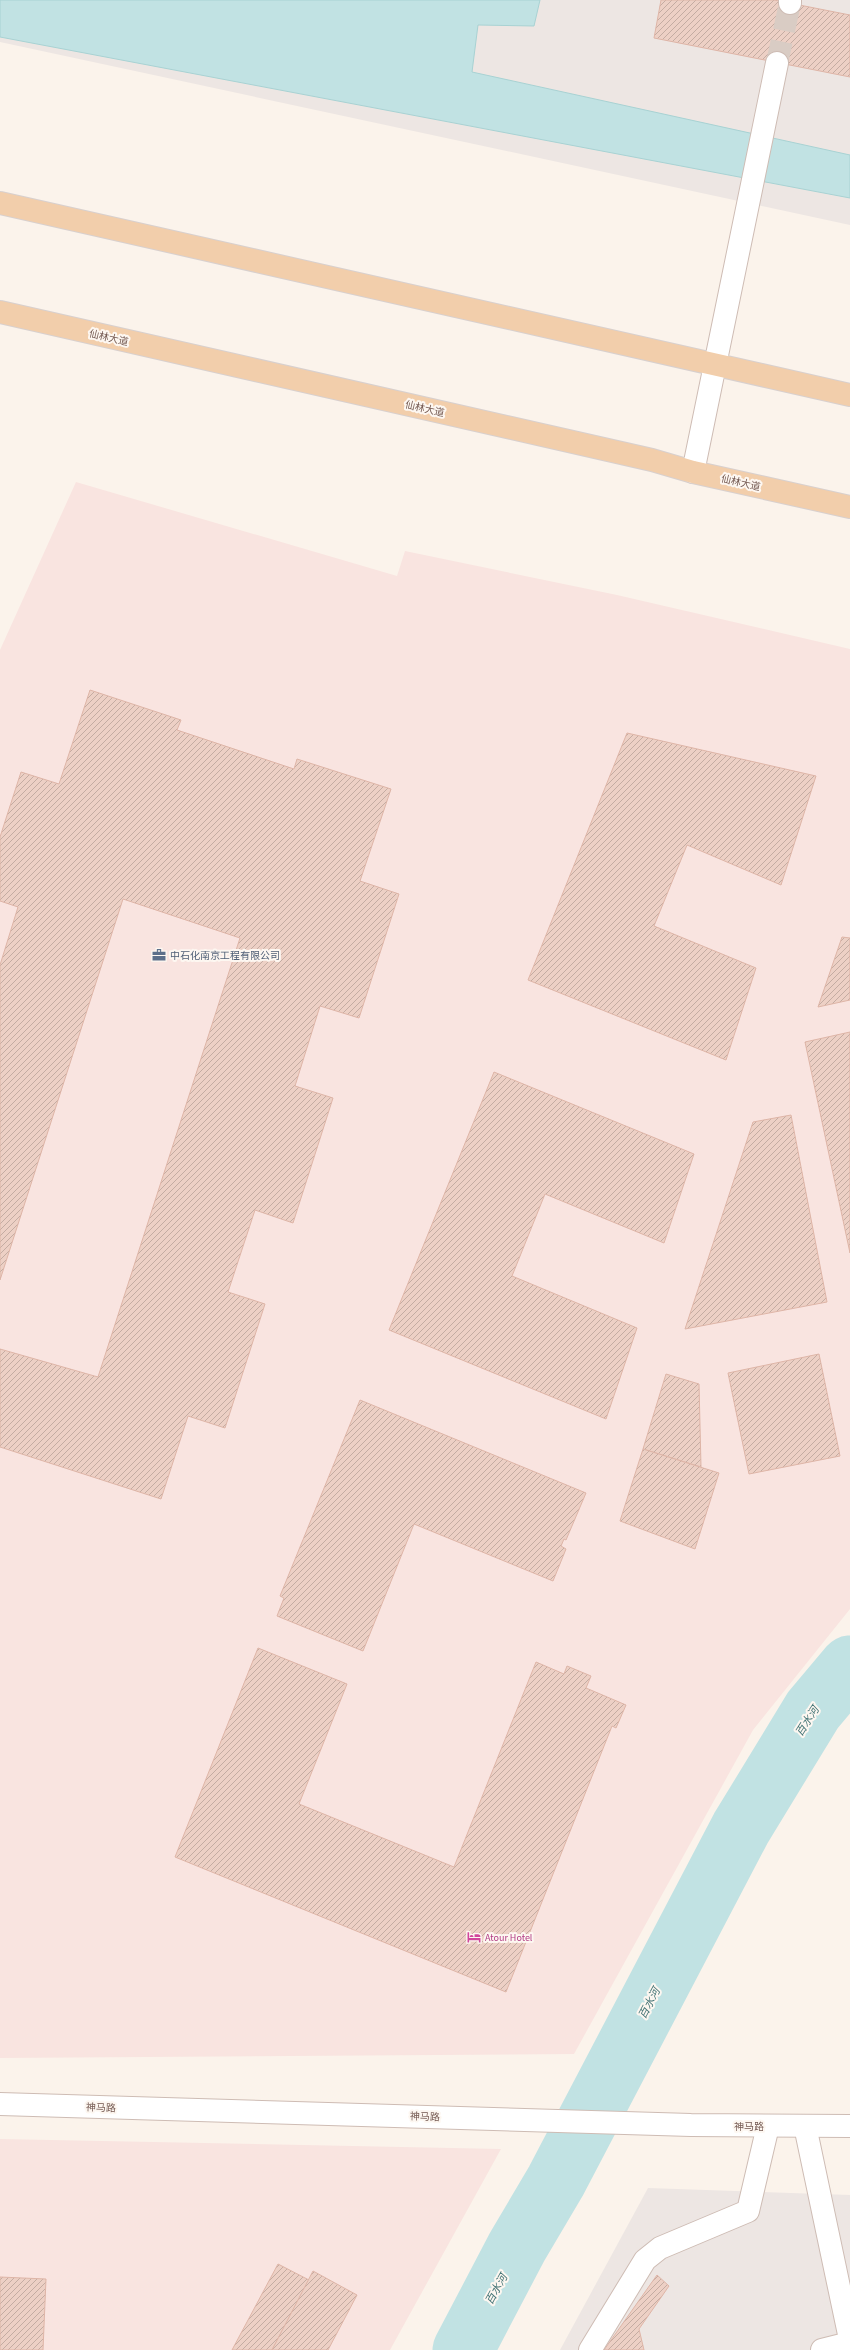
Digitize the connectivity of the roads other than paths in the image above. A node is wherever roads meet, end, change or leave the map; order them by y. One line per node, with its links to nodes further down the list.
1 (777, 63): 4 (street)
2 (0, 204): 4 (main road)
3 (0, 312): 6 (main road, 仙林大道)
4 (715, 365): 5 (main road); 6 (street)
5 (850, 395)
6 (693, 472): 7 (main road, 仙林大道)
7 (850, 507)
8 (0, 2104): 9 (street, 神马路)
9 (768, 2126): 10 (street, 神马路); 14 (street)
10 (805, 2126): 11 (street, 神马路); 12 (street)
11 (850, 2126)
12 (850, 2339)
13 (850, 2344): 15 (street)
14 (590, 2350)
15 (822, 2350)

